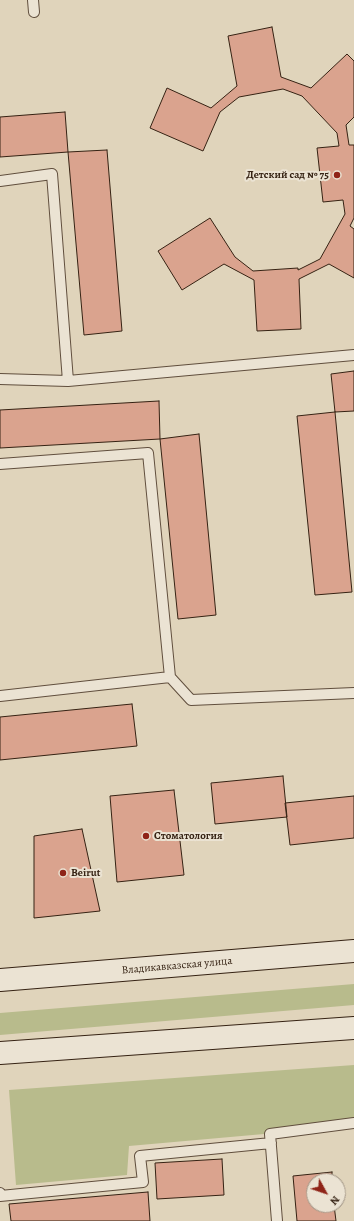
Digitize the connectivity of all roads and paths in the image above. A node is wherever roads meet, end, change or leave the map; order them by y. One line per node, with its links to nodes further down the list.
1 (33, 0): 2 (lane)
2 (34, 12)
3 (0, 181): 6 (lane)
4 (354, 355): 6 (lane)
5 (0, 379): 6 (lane)
6 (68, 381)
7 (0, 464): 8 (lane)
8 (170, 677): 9 (lane); 10 (lane)
9 (354, 693)
10 (0, 696)
11 (354, 951): 12 (main road, Владикавказская улица)
12 (0, 980)
13 (354, 1028): 14 (main road)
14 (0, 1052)
15 (354, 1123): 16 (lane)
16 (271, 1143): 17 (lane); 18 (lane)
17 (0, 1193)
18 (277, 1221)

